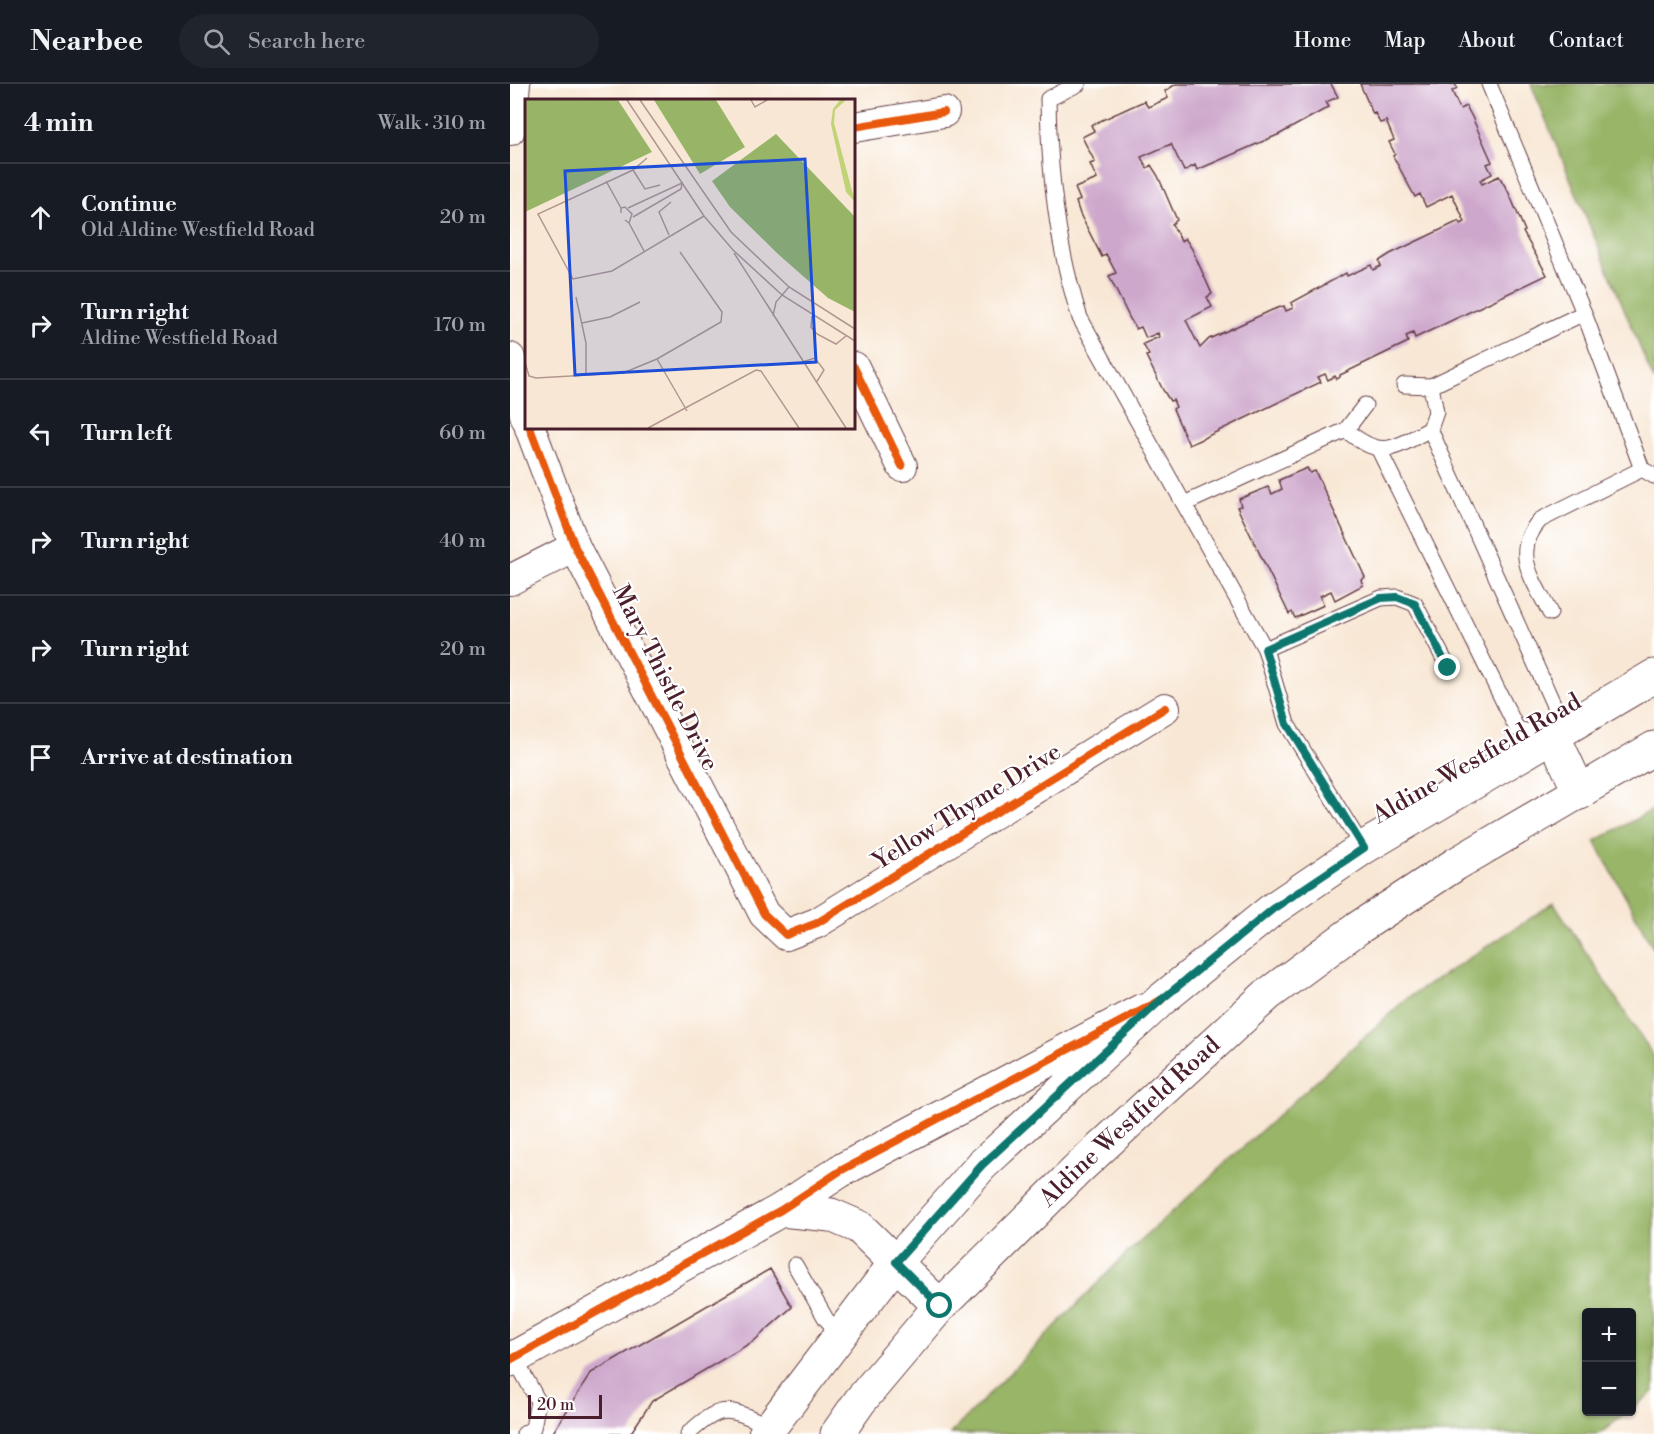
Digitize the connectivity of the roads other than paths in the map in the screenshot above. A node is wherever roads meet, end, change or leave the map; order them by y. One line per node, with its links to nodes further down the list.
1 (515, 84): 6 (street)
2 (1078, 84): 22 (lane)
3 (1489, 84): 9 (lane)
4 (944, 112): 5 (street)
5 (855, 127)
6 (510, 130)
7 (510, 143): 8 (street)
8 (525, 145)
9 (1584, 314): 13 (lane); 21 (lane)
10 (510, 358): 15 (street)
11 (855, 369): 20 (street)
12 (1404, 386): 13 (lane)
13 (1431, 386): 17 (lane)
14 (1365, 405): 18 (lane)
15 (525, 414)
16 (530, 429): 23 (street, Mary Thistle Drive)
17 (1430, 429): 19 (lane); 30 (lane)
18 (1346, 430): 19 (lane); 22 (lane)
19 (1378, 450): 30 (lane)
20 (902, 466)
21 (1648, 472): 25 (lane)
22 (1184, 504): 26 (lane)
23 (575, 547): 24 (street); 34 (street, Mary Thistle Drive)
24 (510, 580)
25 (1550, 614)
26 (1265, 649): 27 (lane); 33 (lane)
27 (1448, 668)
28 (1654, 676): 30 (main road, Aldine Westfield Road)
29 (1165, 708): 34 (street, Yellow Thyme Drive)
30 (1554, 737): 32 (main road); 33 (main road, Aldine Westfield Road)
31 (1654, 748): 32 (main road, Aldine Westfield Road)
32 (1580, 793): 39 (main road, Aldine Westfield Road)
33 (1364, 848): 35 (main road, Aldine Westfield Road)
34 (786, 934)
35 (1161, 1000): 36 (main road); 37 (main road, Aldine Westfield Road)
36 (781, 1210): 37 (main road); 41 (main road)
37 (896, 1262): 39 (main road); 40 (main road, Aldine Westfield Road)
38 (795, 1265): 40 (lane)
39 (940, 1306): 45 (main road, Aldine Westfield Road)
40 (840, 1334): 42 (main road, Aldine Westfield Road)
41 (512, 1359): 43 (lane)
42 (767, 1430): 44 (lane)
43 (524, 1434)
44 (688, 1434)
45 (837, 1434)

